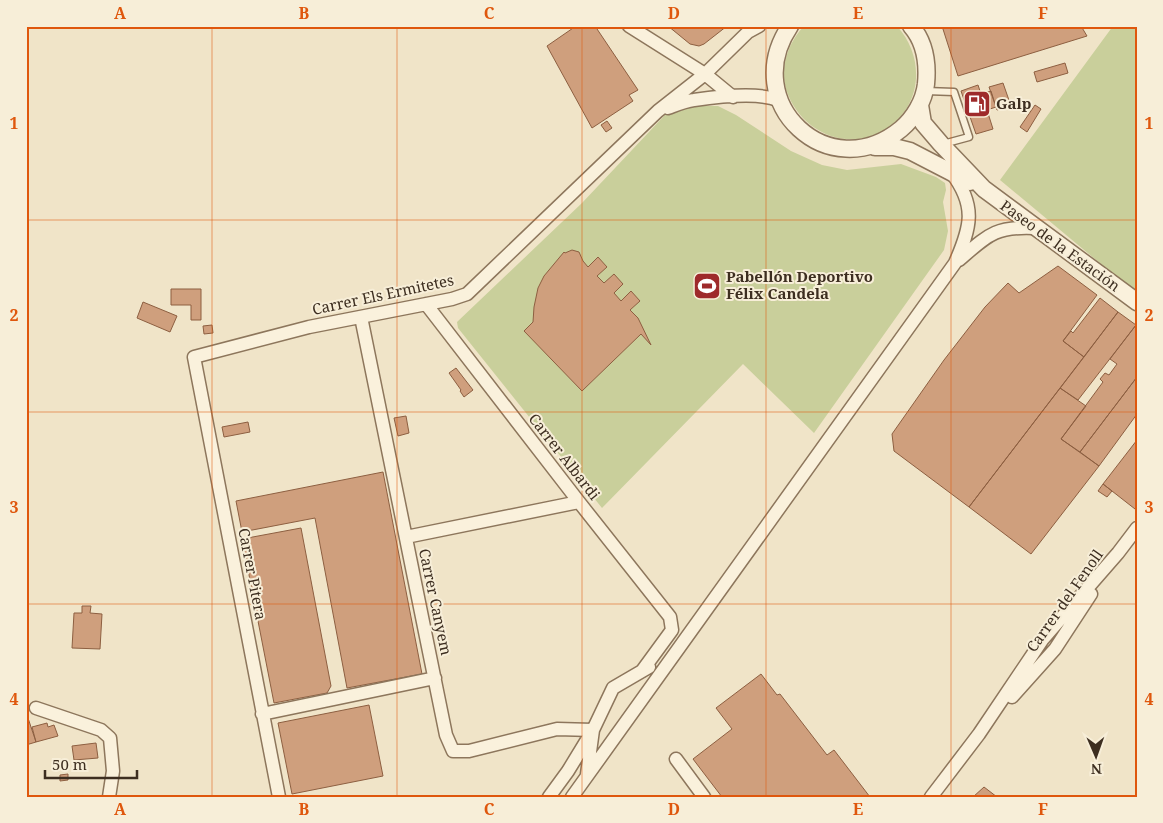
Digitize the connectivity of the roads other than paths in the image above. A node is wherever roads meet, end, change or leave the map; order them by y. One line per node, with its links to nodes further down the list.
1 (629, 26): 5 (street)
2 (759, 26): 5 (street, Carrer Els Ermitetes)
3 (790, 26): 8 (street)
4 (911, 26): 7 (street)
5 (705, 74): 6 (street); 9 (street, Carrer Els Ermitetes)
6 (734, 97): 8 (street, Carrer Els Ermitetes); 9 (street, Carrer Els Ermitetes)
7 (922, 98): 10 (street, Paseo de la Estación); 10 (lane); 11 (street)
8 (778, 100): 11 (street, Paseo de la Estación)
9 (658, 111): 19 (street, Carrer Els Ermitetes)
10 (941, 144): 13 (street, Paseo de la Estación)
11 (868, 147): 12 (street, Paseo de la Estación)
12 (950, 170): 13 (street, Paseo de la Estación); 17 (street)
13 (984, 189): 14 (street, Paseo de la Estación)
14 (1009, 209): 15 (street, Paseo de la Estación); 16 (street)
15 (1035, 228): 16 (street); 18 (street, Paseo de la Estación)
16 (1001, 230): 17 (street)
17 (955, 264): 25 (street)
18 (1137, 302)
19 (426, 304): 20 (street, Carrer Els Ermitetes); 22 (street, Carrer Albardi)
20 (360, 317): 21 (street, Carrer Els Ermitetes); 24 (street, Carrer Canyem)
21 (194, 357): 29 (street, Carrer Pitera)
22 (579, 502): 24 (street); 26 (street, Carrer Albardi)
23 (1137, 528): 38 (street, Carrer del Fenoll)
24 (406, 537): 27 (street, Carrer Canyem)
25 (676, 654): 26 (street); 32 (street)
26 (642, 671): 30 (street)
27 (435, 678): 29 (street); 30 (street, Carrer Canyem)
28 (36, 708): 33 (street)
29 (262, 714): 34 (street, Carrer Pitera)
30 (593, 730): 32 (street); 35 (street)
31 (676, 759): 37 (street)
32 (586, 776): 36 (street)
33 (108, 797)
34 (279, 797)
35 (549, 797)
36 (572, 797)
37 (704, 797)
38 (931, 797)

